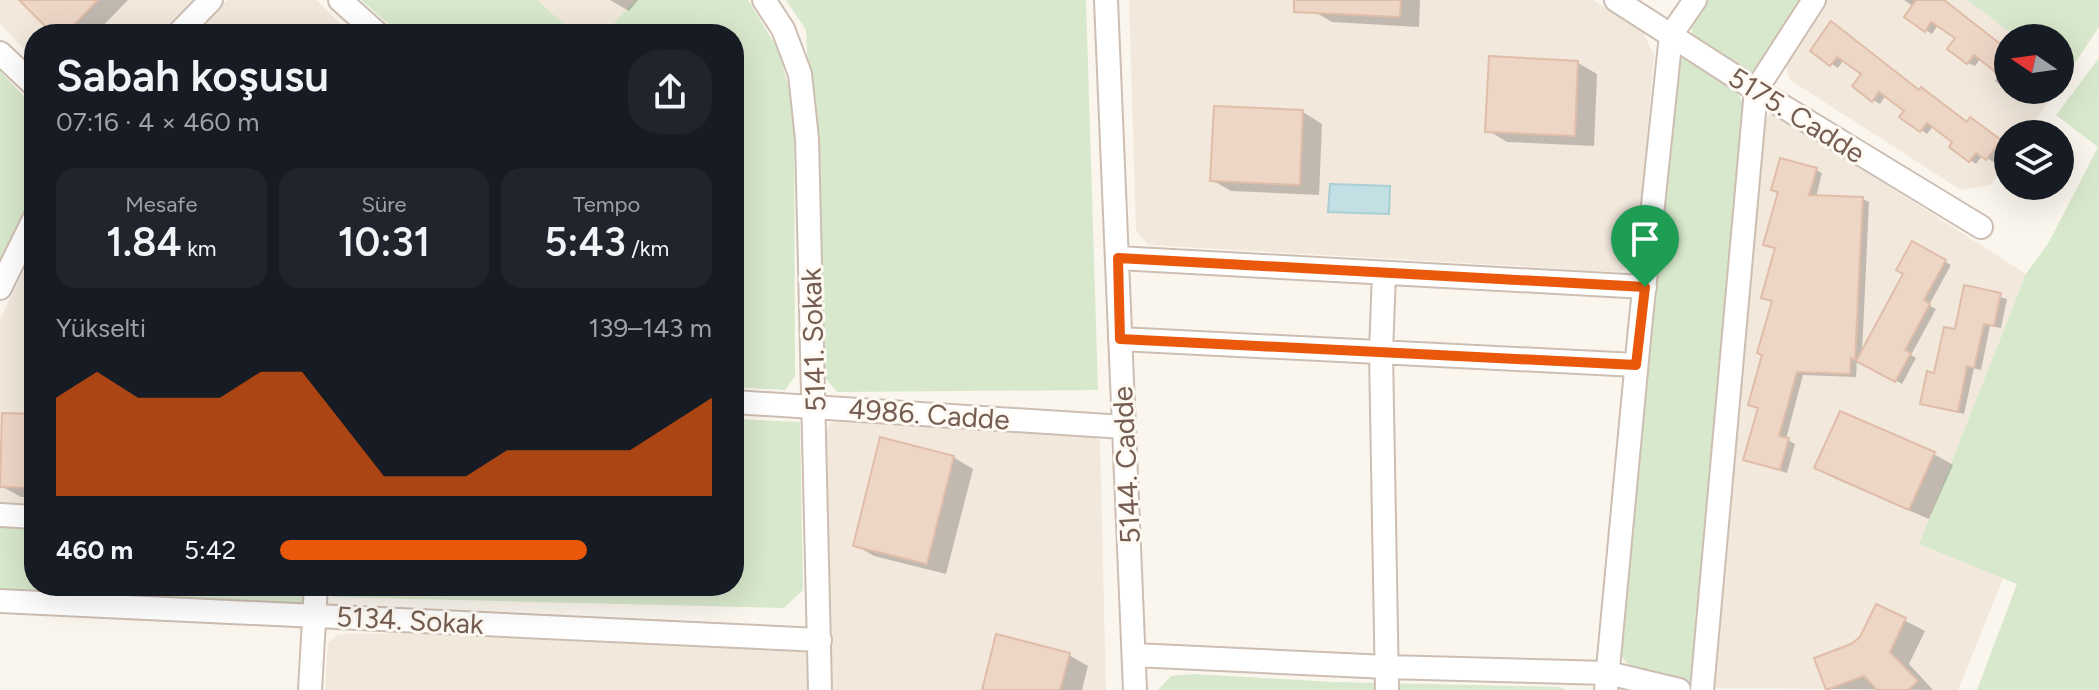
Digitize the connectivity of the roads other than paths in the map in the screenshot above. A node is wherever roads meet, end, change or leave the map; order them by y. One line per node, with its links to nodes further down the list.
1 (211, 0): 8 (street)
2 (340, 0): 9 (street)
3 (764, 0): 24 (street, 5141. Sokak)
4 (1106, 0): 16 (street, 5144. Cadde)
5 (1616, 0): 10 (street, 5175. Cadde)
6 (1695, 0): 10 (street)
7 (1814, 0): 13 (street)
8 (188, 24)
9 (367, 24)
10 (1671, 35): 13 (street, 5175. Cadde); 18 (street)
11 (0, 53): 12 (street)
12 (24, 76)
13 (1756, 90): 14 (street, 5175. Cadde); 39 (street)
14 (1981, 227)
15 (24, 239): 19 (street)
16 (1118, 258): 17 (street); 20 (street, 5144. Cadde)
17 (1384, 273): 18 (street); 21 (street)
18 (1645, 287): 22 (street)
19 (0, 288)
20 (1120, 339): 21 (street); 25 (street, 5144. Cadde)
21 (1381, 352): 22 (street); 33 (street)
22 (1636, 365): 34 (street)
23 (744, 402): 24 (street, 4986. Cadde)
24 (815, 406): 25 (street, 4986. Cadde); 31 (street, 5141. Sokak)
25 (1124, 427): 32 (street, 5144. Cadde)
26 (0, 515): 27 (street)
27 (24, 516)
28 (315, 596): 30 (street)
29 (0, 601): 30 (street, 5134. Sokak)
30 (314, 615): 31 (street, 5134. Sokak); 35 (street)
31 (820, 640): 36 (street, 5141. Sokak)
32 (1134, 655): 33 (street); 37 (street, 5144. Cadde)
33 (1387, 679): 34 (street)
34 (1607, 682): 38 (street)
35 (310, 690)
36 (820, 690)
37 (1135, 690)
38 (1679, 690)
39 (1702, 690)

